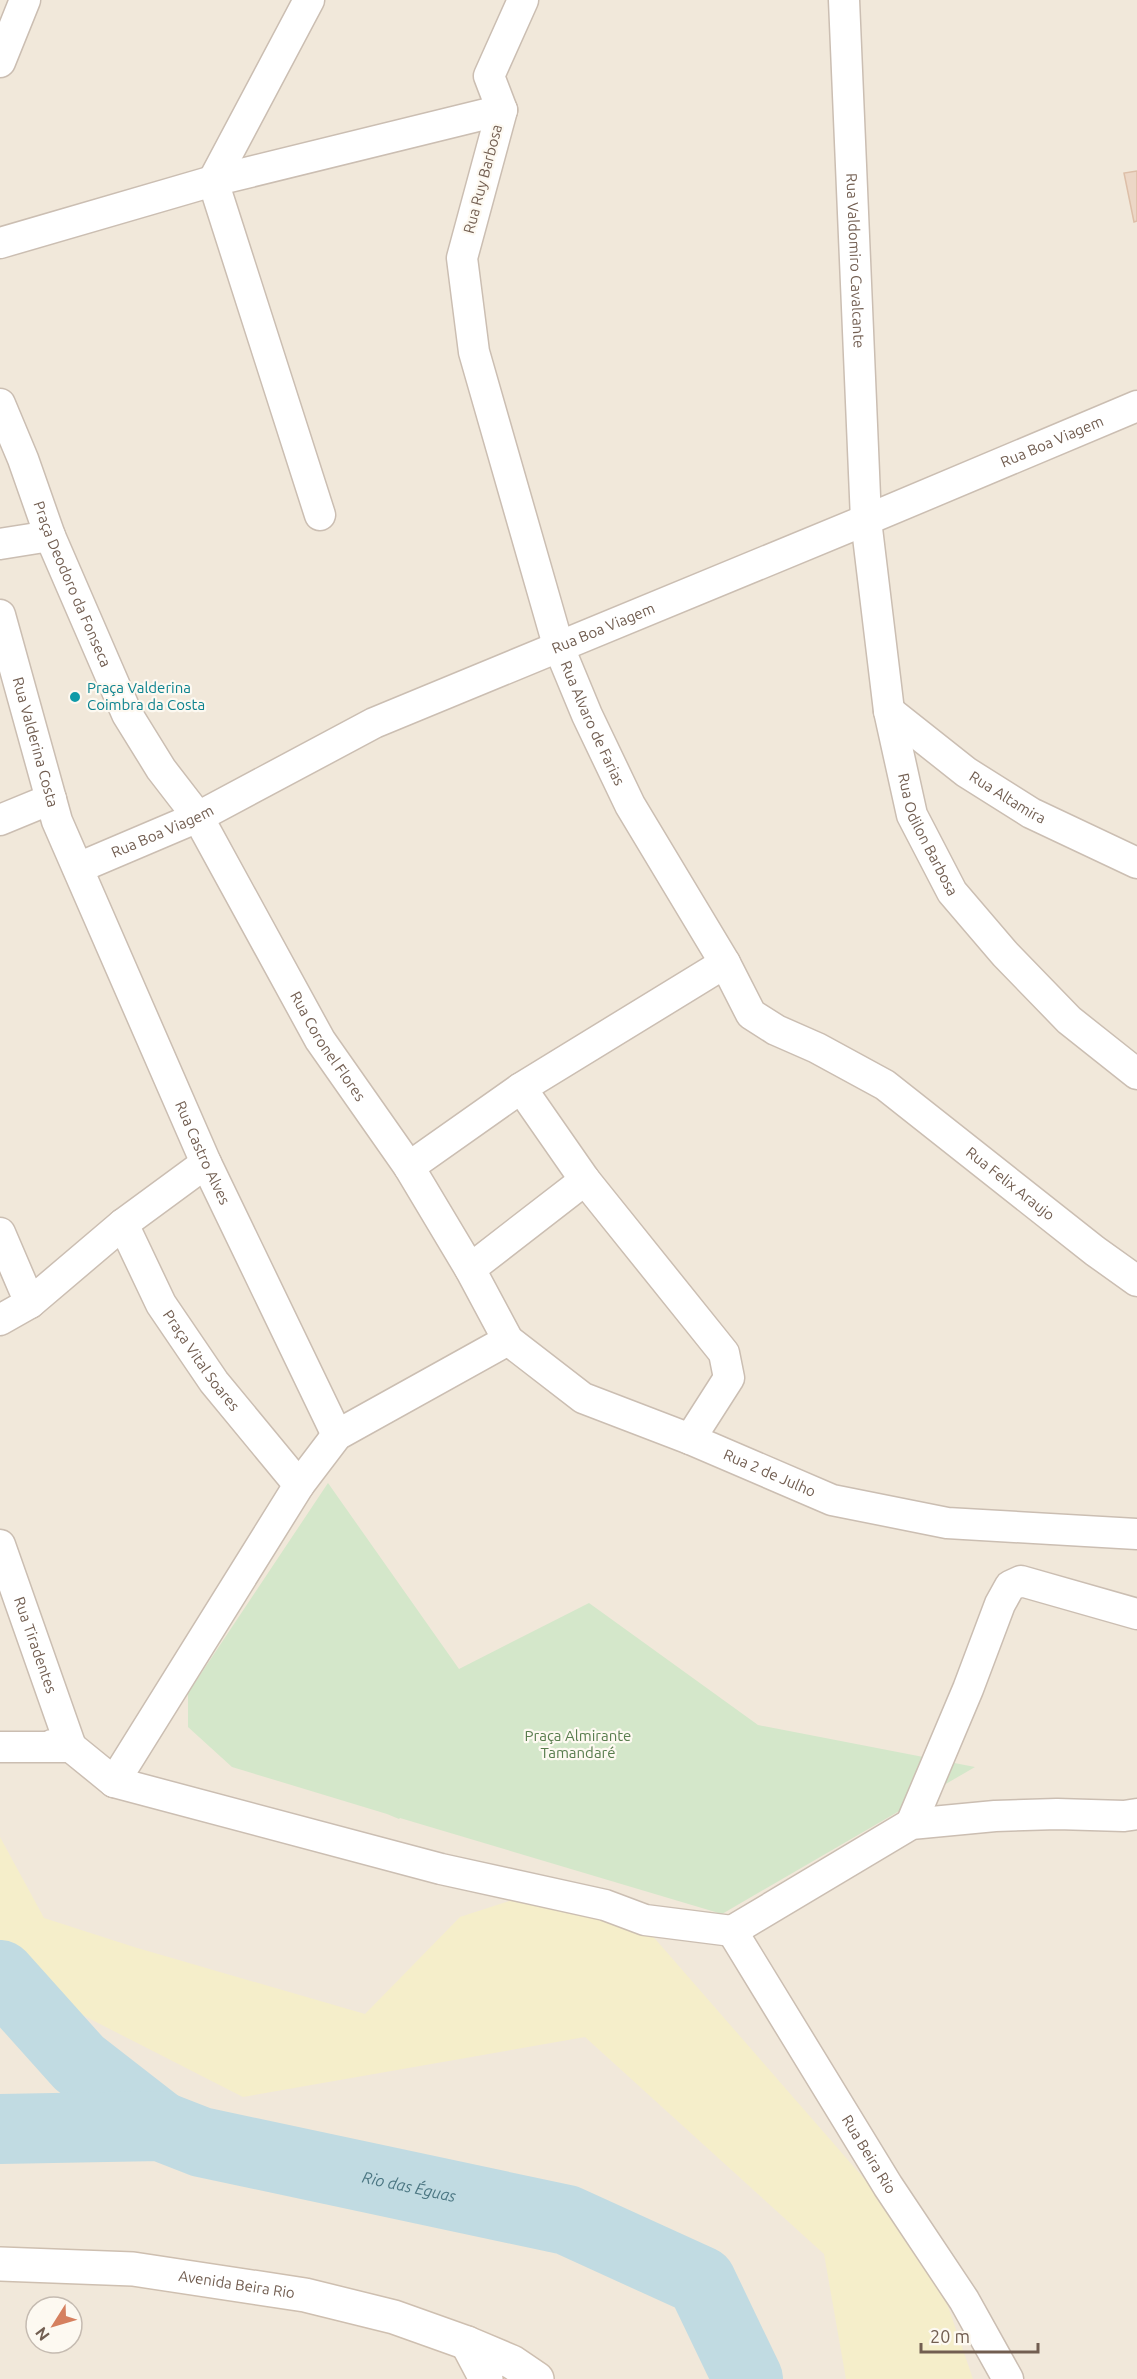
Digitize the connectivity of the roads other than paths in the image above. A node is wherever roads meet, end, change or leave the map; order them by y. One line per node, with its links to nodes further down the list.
1 (25, 0): 5 (street)
2 (309, 0): 7 (street)
3 (523, 0): 6 (street, Rua Ruy Barbosa)
4 (844, 0): 13 (street, Rua Valdomiro Cavalcante)
5 (0, 62)
6 (502, 110): 7 (street); 9 (street, Rua Ruy Barbosa)
7 (213, 181): 8 (street); 12 (street)
8 (0, 243)
9 (462, 258): 17 (street, Rua Alvaro de Farias)
10 (0, 404): 14 (street, Praça Deodoro da Fonseca)
11 (1137, 406): 13 (street, Rua Boa Viagem)
12 (320, 515)
13 (866, 520): 17 (street, Rua Boa Viagem); 18 (street, Rua Odilon Barbosa)
14 (50, 536): 15 (street); 20 (street, Praça Deodoro da Fonseca)
15 (0, 544)
16 (0, 615): 19 (street, Rua Valderina Costa)
17 (558, 645): 20 (street, Rua Boa Viagem); 24 (street, Rua Alvaro de Farias)
18 (889, 711): 22 (street, Rua Altamira); 25 (street, Rua Odilon Barbosa)
19 (51, 799): 21 (street); 23 (street, Rua Valderina Costa)
20 (198, 817): 23 (street, Rua Boa Viagem); 29 (street, Rua Coronel Flores)
21 (0, 820)
22 (1137, 863)
23 (78, 868): 28 (street, Rua Castro Alves)
24 (725, 963): 26 (street, Rua Alvaro de Farias); 27 (street)
25 (1137, 1074)
26 (885, 1086): 34 (street, Rua Felix Araujo)
27 (521, 1088): 29 (street); 30 (street)
28 (206, 1163): 31 (street); 38 (street, Rua Castro Alves)
29 (409, 1167): 33 (street, Rua Coronel Flores)
30 (585, 1180): 33 (street); 39 (street)
31 (123, 1224): 35 (street); 40 (street, Praça Vital Soares)
32 (0, 1233): 35 (street)
33 (470, 1269): 37 (street, Rua 2 de Julho)
34 (1137, 1281)
35 (30, 1303): 36 (street)
36 (0, 1320)
37 (508, 1340): 38 (street); 39 (street, Rua 2 de Julho)
38 (338, 1435): 40 (street)
39 (690, 1439): 41 (street, Rua 2 de Julho)
40 (298, 1485): 47 (street)
41 (1137, 1534)
42 (0, 1545): 46 (street, Rua Tiradentes)
43 (1137, 1614): 49 (street)
44 (0, 1738): 46 (street)
45 (0, 1747): 46 (street)
46 (71, 1747): 47 (street)
47 (114, 1782): 50 (street)
48 (1137, 1814): 49 (street)
49 (911, 1824): 50 (street)
50 (732, 1931): 55 (street, Rua Beira Rio)
51 (0, 2264): 52 (street, Avenida Beira Rio)
52 (467, 2343): 53 (street); 54 (street, Avenida Beira Rio)
53 (486, 2379)
54 (537, 2379)
55 (1008, 2379)

